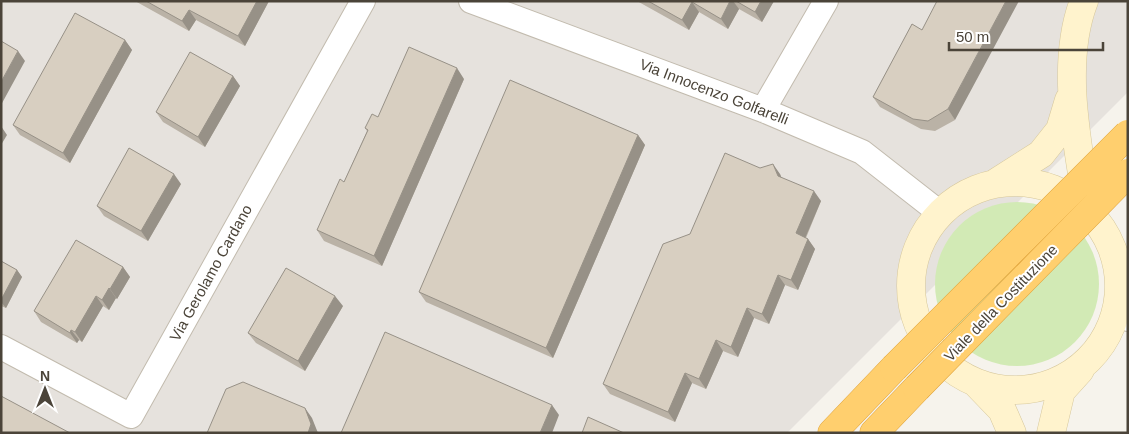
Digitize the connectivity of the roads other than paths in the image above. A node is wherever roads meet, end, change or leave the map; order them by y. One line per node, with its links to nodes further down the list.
1 (363, 1): 13 (street, Via Gerolamo Cardano)
2 (471, 1): 6 (street, Via Innocenzo Golfarelli)
3 (826, 1): 6 (street)
4 (1084, 1): 5 (street)
5 (1071, 94): 9 (street); 10 (street)
6 (763, 110): 11 (street, Via Innocenzo Golfarelli)
7 (1128, 134): 16 (highway, Viale della Costituzione, bridge)
8 (1128, 173): 17 (highway, Viale della Costituzione, bridge)
9 (996, 182): 10 (street); 11 (street)
10 (1088, 209): 12 (street)
11 (940, 213): 15 (street)
12 (1122, 317): 14 (street)
13 (1, 347)
14 (1085, 364): 15 (street); 19 (street)
15 (976, 383): 18 (street)
16 (832, 433)
17 (874, 433)
18 (1012, 433)
19 (1050, 433)

